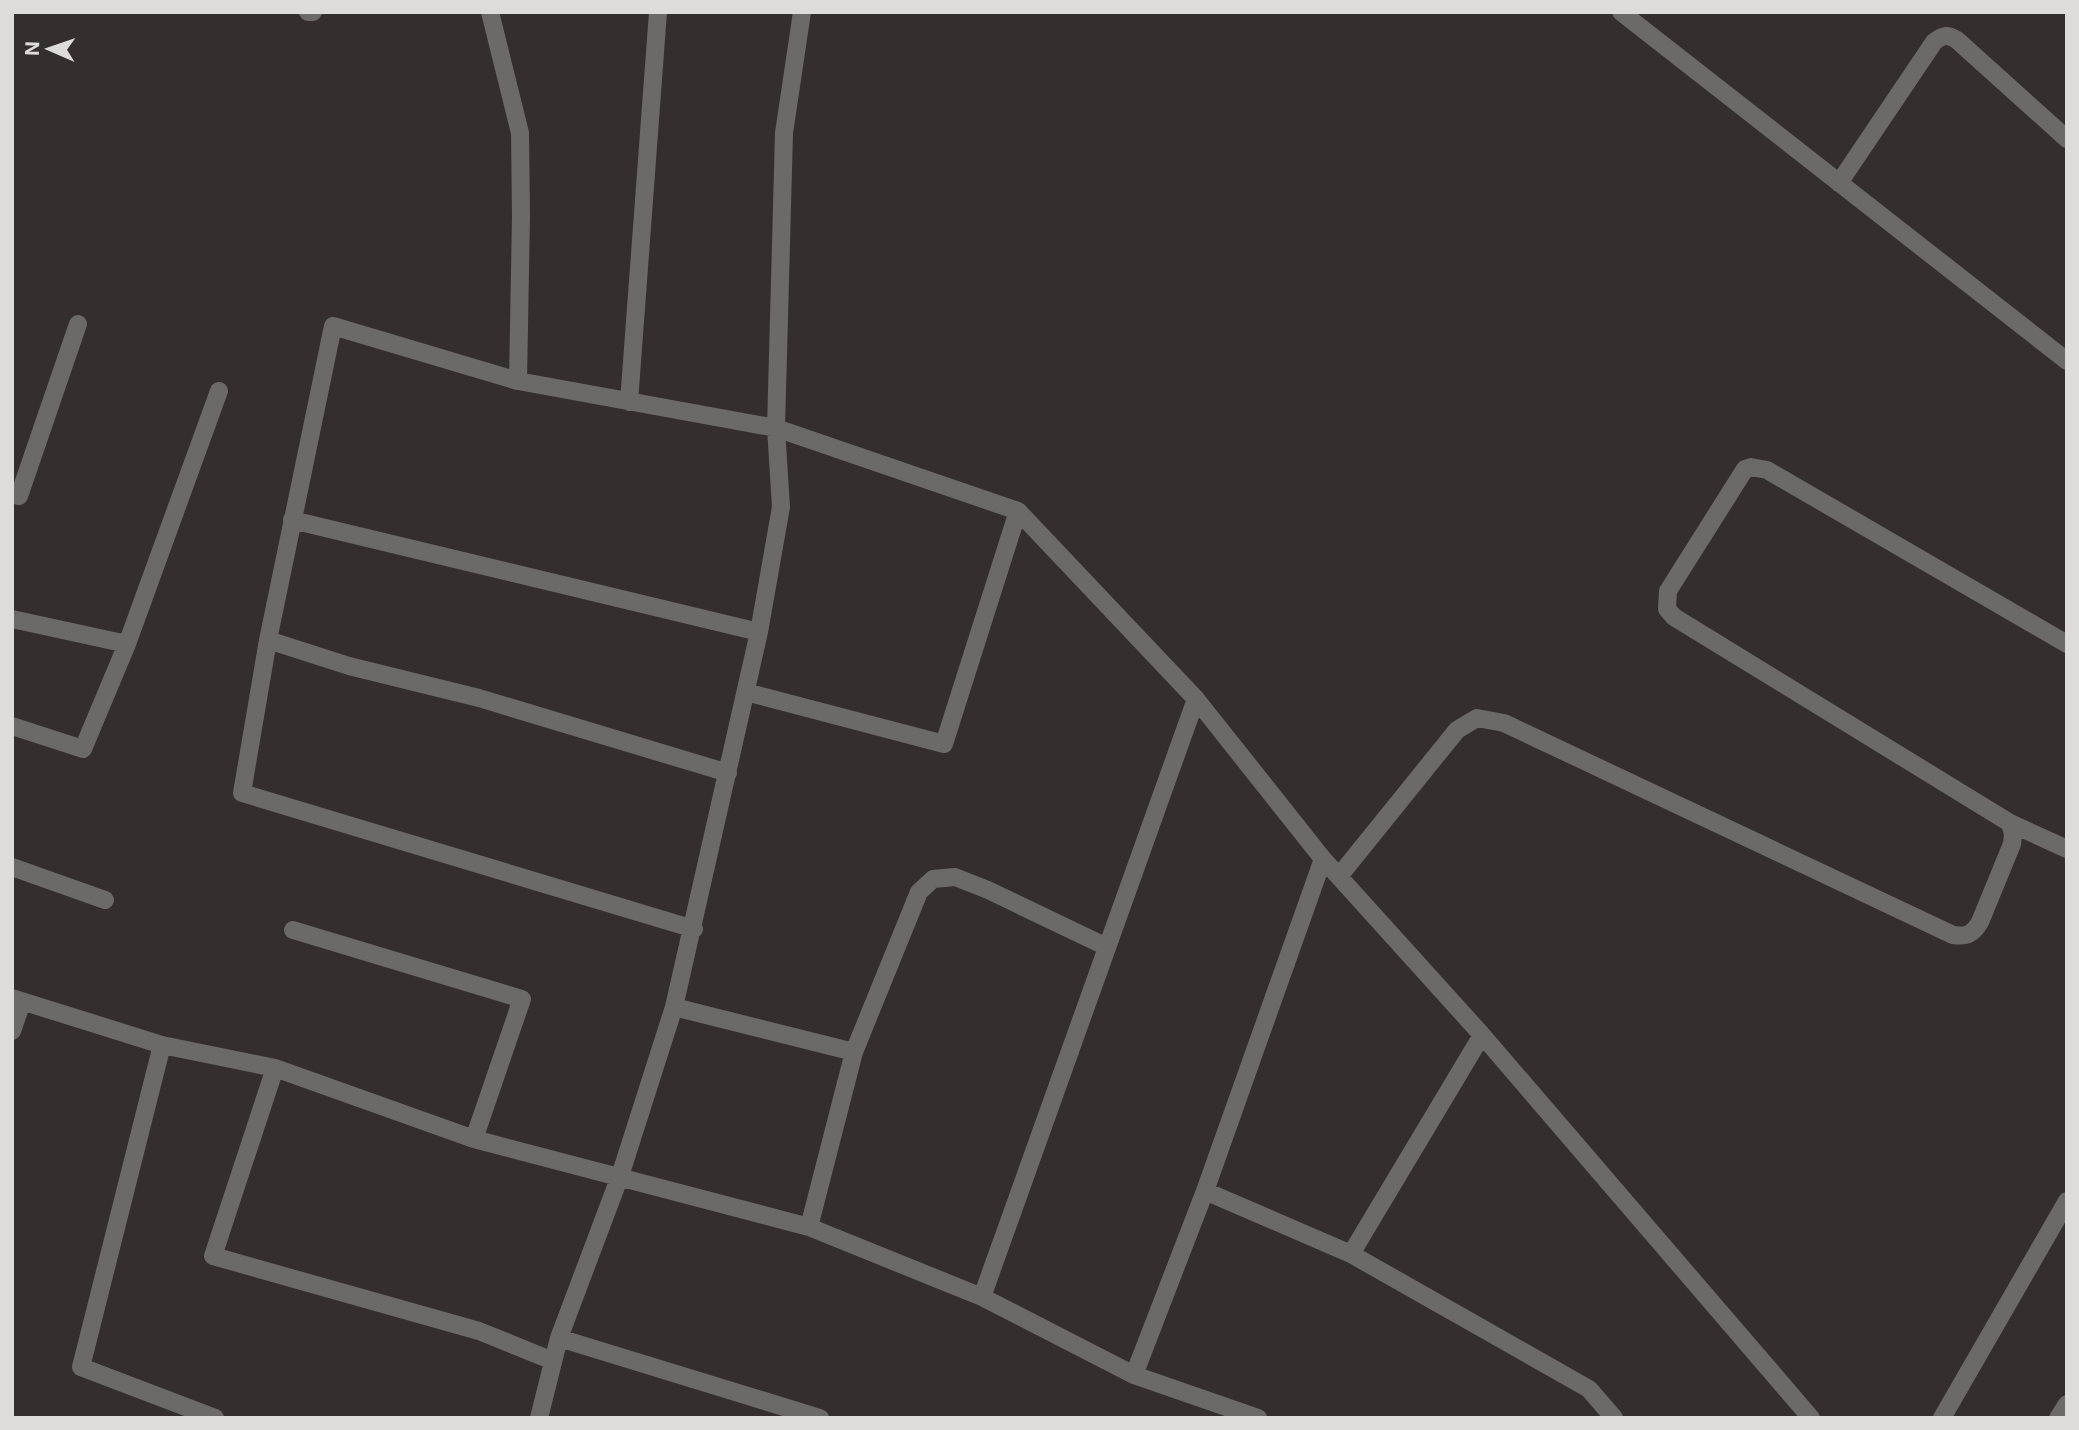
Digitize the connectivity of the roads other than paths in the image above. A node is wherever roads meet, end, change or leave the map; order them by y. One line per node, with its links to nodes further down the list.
1 (490, 12): 9 (street)
2 (658, 12): 11 (street)
3 (802, 12): 12 (street)
4 (1631, 16): 6 (street)
5 (2067, 139): 6 (street)
6 (1839, 183): 8 (street)
7 (78, 324): 13 (street)
8 (2067, 361)
9 (518, 382): 11 (street); 15 (street)
10 (219, 391): 20 (street)
11 (629, 402): 12 (street)
12 (776, 428): 14 (street); 17 (street)
13 (12, 494)
14 (1018, 510): 21 (street); 22 (street)
15 (292, 520): 17 (street); 18 (street)
16 (12, 619): 20 (street)
17 (759, 632): 21 (street)
18 (268, 640): 24 (street); 31 (street)
19 (2067, 643): 25 (street)
20 (127, 644): 23 (street)
21 (746, 692): 24 (street)
22 (1196, 699): 27 (street); 33 (street)
23 (12, 726)
24 (728, 773): 31 (street)
25 (2010, 823): 26 (street); 29 (street)
26 (2067, 849)
27 (1323, 859): 29 (street); 43 (street)
28 (12, 867): 30 (street)
29 (1340, 875): 37 (street)
30 (105, 900)
31 (694, 929): 35 (street)
32 (293, 930): 41 (street)
33 (1107, 947): 39 (street); 47 (street)
34 (17, 1000): 36 (street); 38 (street)
35 (674, 1007): 39 (street); 42 (street)
36 (12, 1031)
37 (1482, 1035): 46 (street); 57 (street)
38 (162, 1045): 40 (street); 52 (street)
39 (853, 1052): 45 (street)
40 (275, 1068): 41 (street); 49 (street)
41 (474, 1139): 42 (street)
42 (620, 1176): 45 (street); 48 (street)
43 (1205, 1191): 46 (street); 50 (street)
44 (2067, 1200): 58 (street)
45 (809, 1227): 47 (street)
46 (1351, 1254): 56 (street)
47 (982, 1297): 50 (street)
48 (559, 1338): 49 (street); 54 (street)
49 (553, 1361): 53 (street)
50 (1134, 1375): 55 (street)
51 (2067, 1404): 59 (street)
52 (215, 1418)
53 (539, 1418)
54 (820, 1418)
55 (1258, 1418)
56 (1614, 1418)
57 (1811, 1418)
58 (1942, 1418)
59 (2058, 1418)

